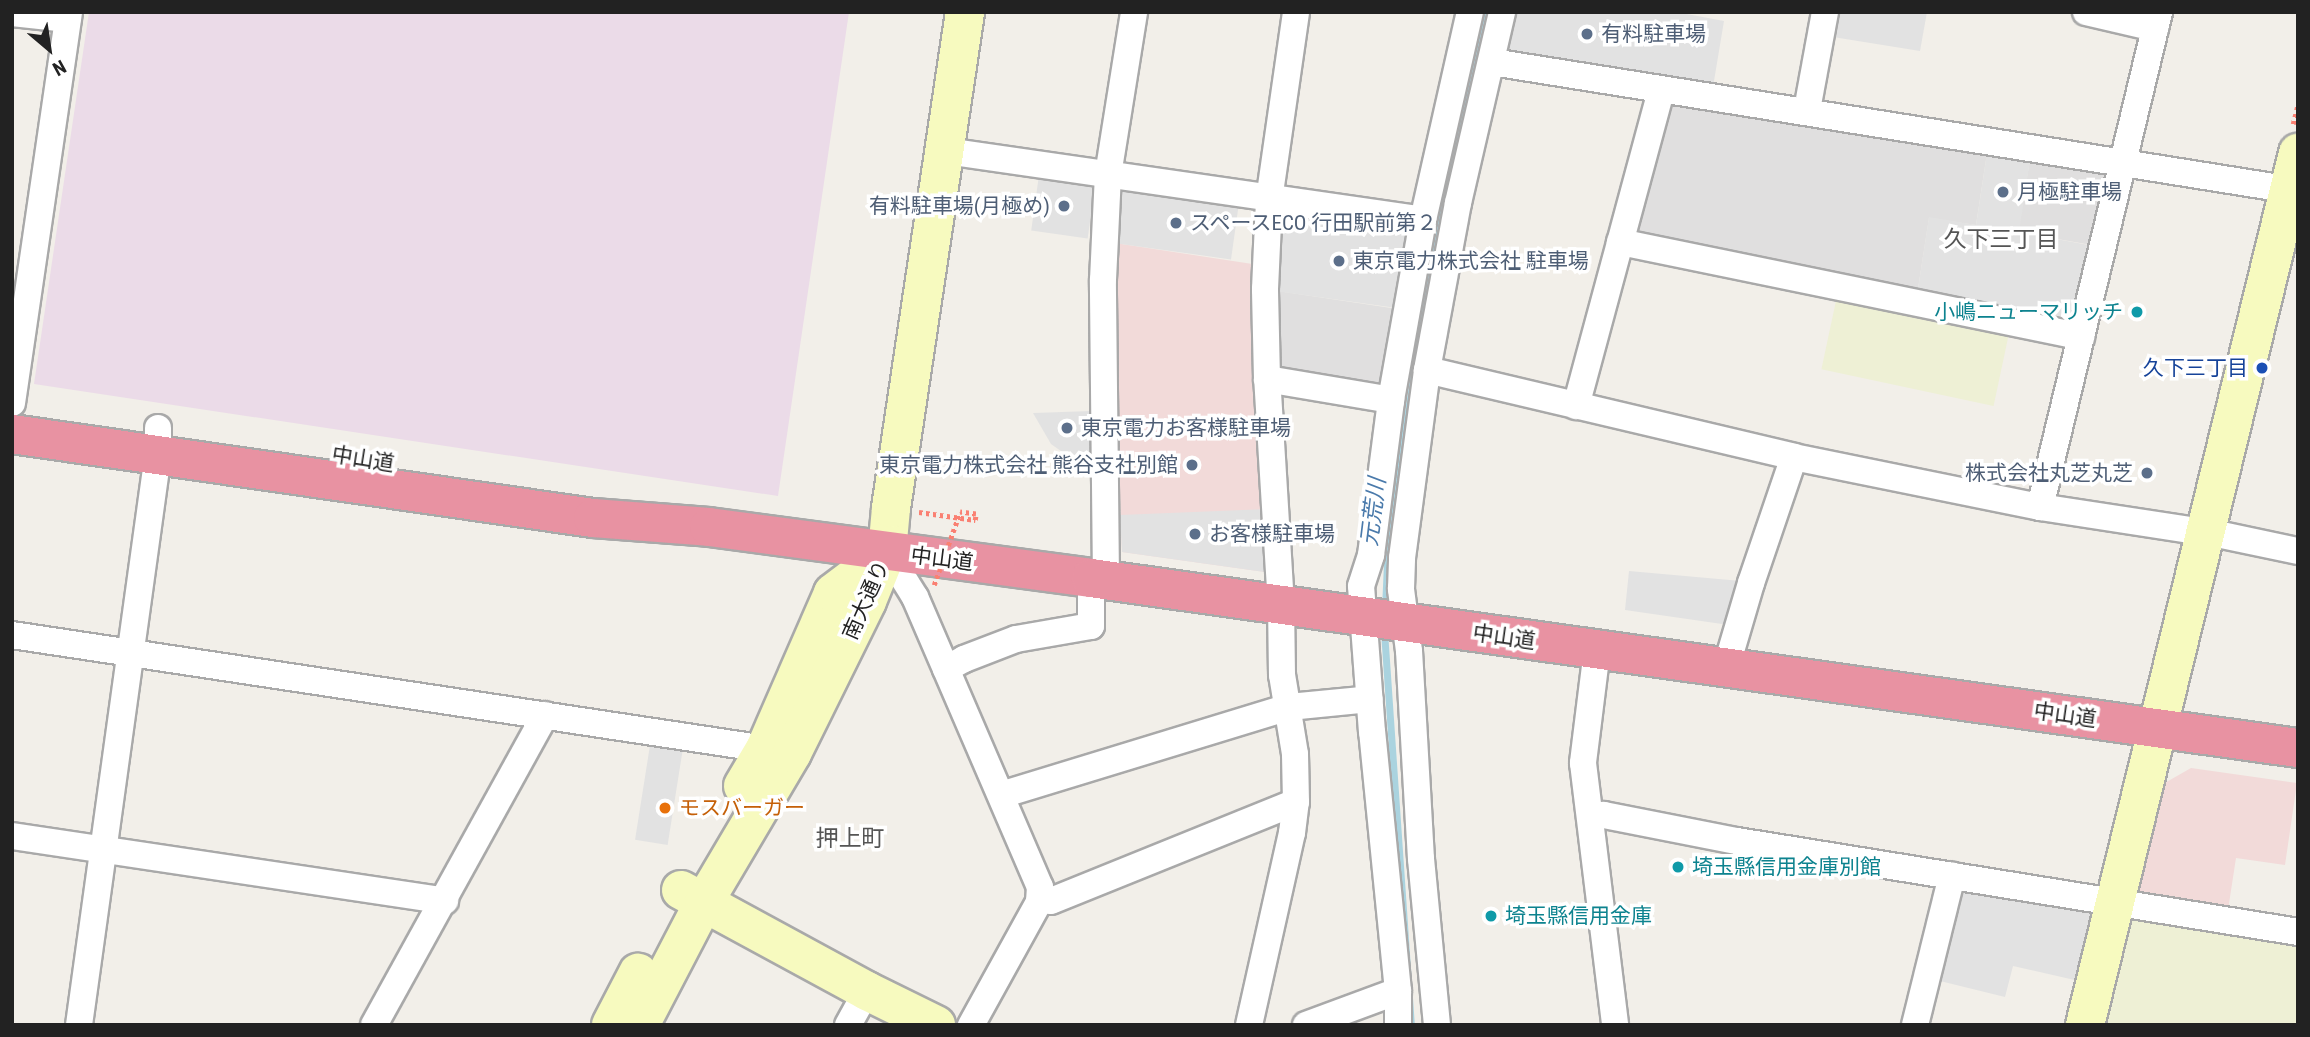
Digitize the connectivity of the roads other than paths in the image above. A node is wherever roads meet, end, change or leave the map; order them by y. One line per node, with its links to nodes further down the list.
1 (965, 12): 14 (street, 南大通り)
2 (1134, 12): 16 (street)
3 (1296, 12): 18 (street)
4 (1470, 12): 19 (street)
5 (1502, 12): 11 (street)
6 (1825, 12): 13 (street)
7 (2086, 12): 10 (street)
8 (12, 13): 9 (street)
9 (69, 16): 25 (street)
10 (2157, 20): 15 (street)
11 (1492, 62): 12 (street); 22 (street)
12 (1661, 90): 13 (street); 20 (street)
13 (1807, 110): 15 (street)
14 (946, 151): 16 (street); 33 (street, 南大通り)
15 (2123, 162): 17 (street); 21 (street)
16 (1108, 175): 18 (street); 34 (street)
17 (2295, 178): 31 (street)
18 (1269, 200): 19 (street); 23 (street)
19 (1423, 220): 24 (street)
20 (1620, 242): 21 (street); 26 (street)
21 (2081, 337): 30 (street)
22 (1427, 370): 26 (street); 37 (street)
23 (1267, 379): 24 (street); 35 (street)
24 (1391, 400): 36 (street)
25 (12, 405): 28 (highway, 中山道)
26 (1576, 406): 29 (street)
27 (12, 434): 28 (highway, 中山道)
28 (158, 441): 33 (highway, 中山道); 40 (street)
29 (1794, 457): 30 (street); 41 (street)
30 (2040, 507): 31 (street)
31 (2206, 532): 32 (street); 46 (street)
32 (2298, 551)
33 (887, 552): 34 (highway, 中山道); 42 (street); 48 (street, 南大通り)
34 (1098, 579): 35 (highway, 中山道); 42 (street)
35 (1282, 605): 36 (highway, 中山道); 44 (street)
36 (1365, 617): 37 (highway, 中山道); 43 (street)
37 (1405, 622): 39 (highway, 中山道); 72 (street)
38 (12, 635): 40 (street)
39 (1597, 650): 41 (highway, 中山道); 51 (street)
40 (128, 652): 45 (street); 53 (street)
41 (1726, 668): 46 (highway, 中山道)
42 (946, 669): 49 (street)
43 (1370, 699): 44 (street); 61 (street)
44 (1289, 707): 49 (street); 50 (street)
45 (545, 715): 48 (street); 57 (street)
46 (2159, 729): 47 (highway, 中山道); 58 (street)
47 (2298, 748)
48 (778, 751): 55 (street, 南大通り)
49 (1001, 795): 56 (street)
50 (1296, 802): 56 (street); 69 (street)
51 (1590, 815): 54 (street); 73 (street)
52 (12, 836): 53 (street)
53 (105, 850): 57 (street); 62 (street)
54 (1952, 876): 58 (street); 74 (street)
55 (692, 896): 60 (street); 64 (street, 南大通り); 65 (street, 南大通り)
56 (1040, 898): 68 (street)
57 (445, 901): 63 (street)
58 (2115, 903): 59 (street); 75 (street)
59 (2298, 932)
60 (867, 991): 66 (street); 67 (street)
61 (1398, 991): 70 (street); 71 (street)
62 (79, 1025)
63 (373, 1025)
64 (611, 1025)
65 (640, 1025)
66 (848, 1025)
67 (936, 1025)
68 (971, 1025)
69 (1249, 1025)
70 (1306, 1025)
71 (1398, 1025)
72 (1437, 1025)
73 (1615, 1025)
74 (1914, 1025)
75 (2085, 1025)

